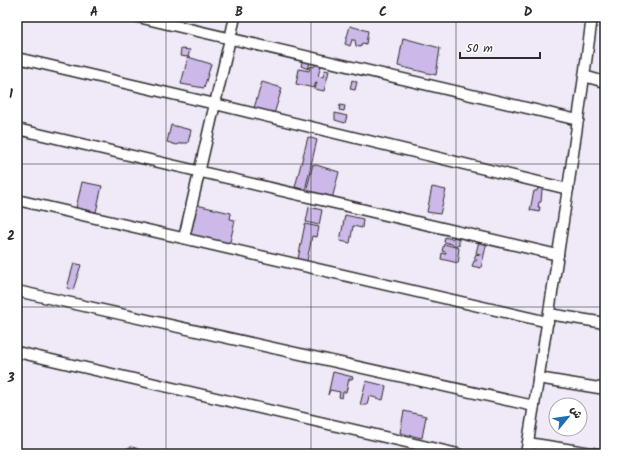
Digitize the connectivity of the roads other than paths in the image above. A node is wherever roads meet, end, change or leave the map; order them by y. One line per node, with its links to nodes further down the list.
1 (138, 17): 4 (street)
2 (235, 17): 4 (street)
3 (592, 17): 6 (street)
4 (230, 39): 8 (street); 9 (street)
5 (17, 58): 8 (street)
6 (584, 76): 7 (street); 9 (street)
7 (605, 82)
8 (215, 104): 11 (street); 12 (street)
9 (578, 120): 12 (street)
10 (17, 129): 11 (street)
11 (200, 172): 14 (street); 15 (street)
12 (568, 189): 15 (street)
13 (17, 200): 14 (street)
14 (184, 238): 17 (street)
15 (558, 255): 17 (street)
16 (17, 291): 22 (street)
17 (548, 318): 18 (street); 20 (street)
18 (605, 323)
19 (17, 352): 24 (street)
20 (538, 378): 21 (street); 22 (street)
21 (605, 389)
22 (534, 406): 23 (street)
23 (528, 443): 25 (street); 26 (street)
24 (458, 454)
25 (526, 454)
26 (598, 454)

